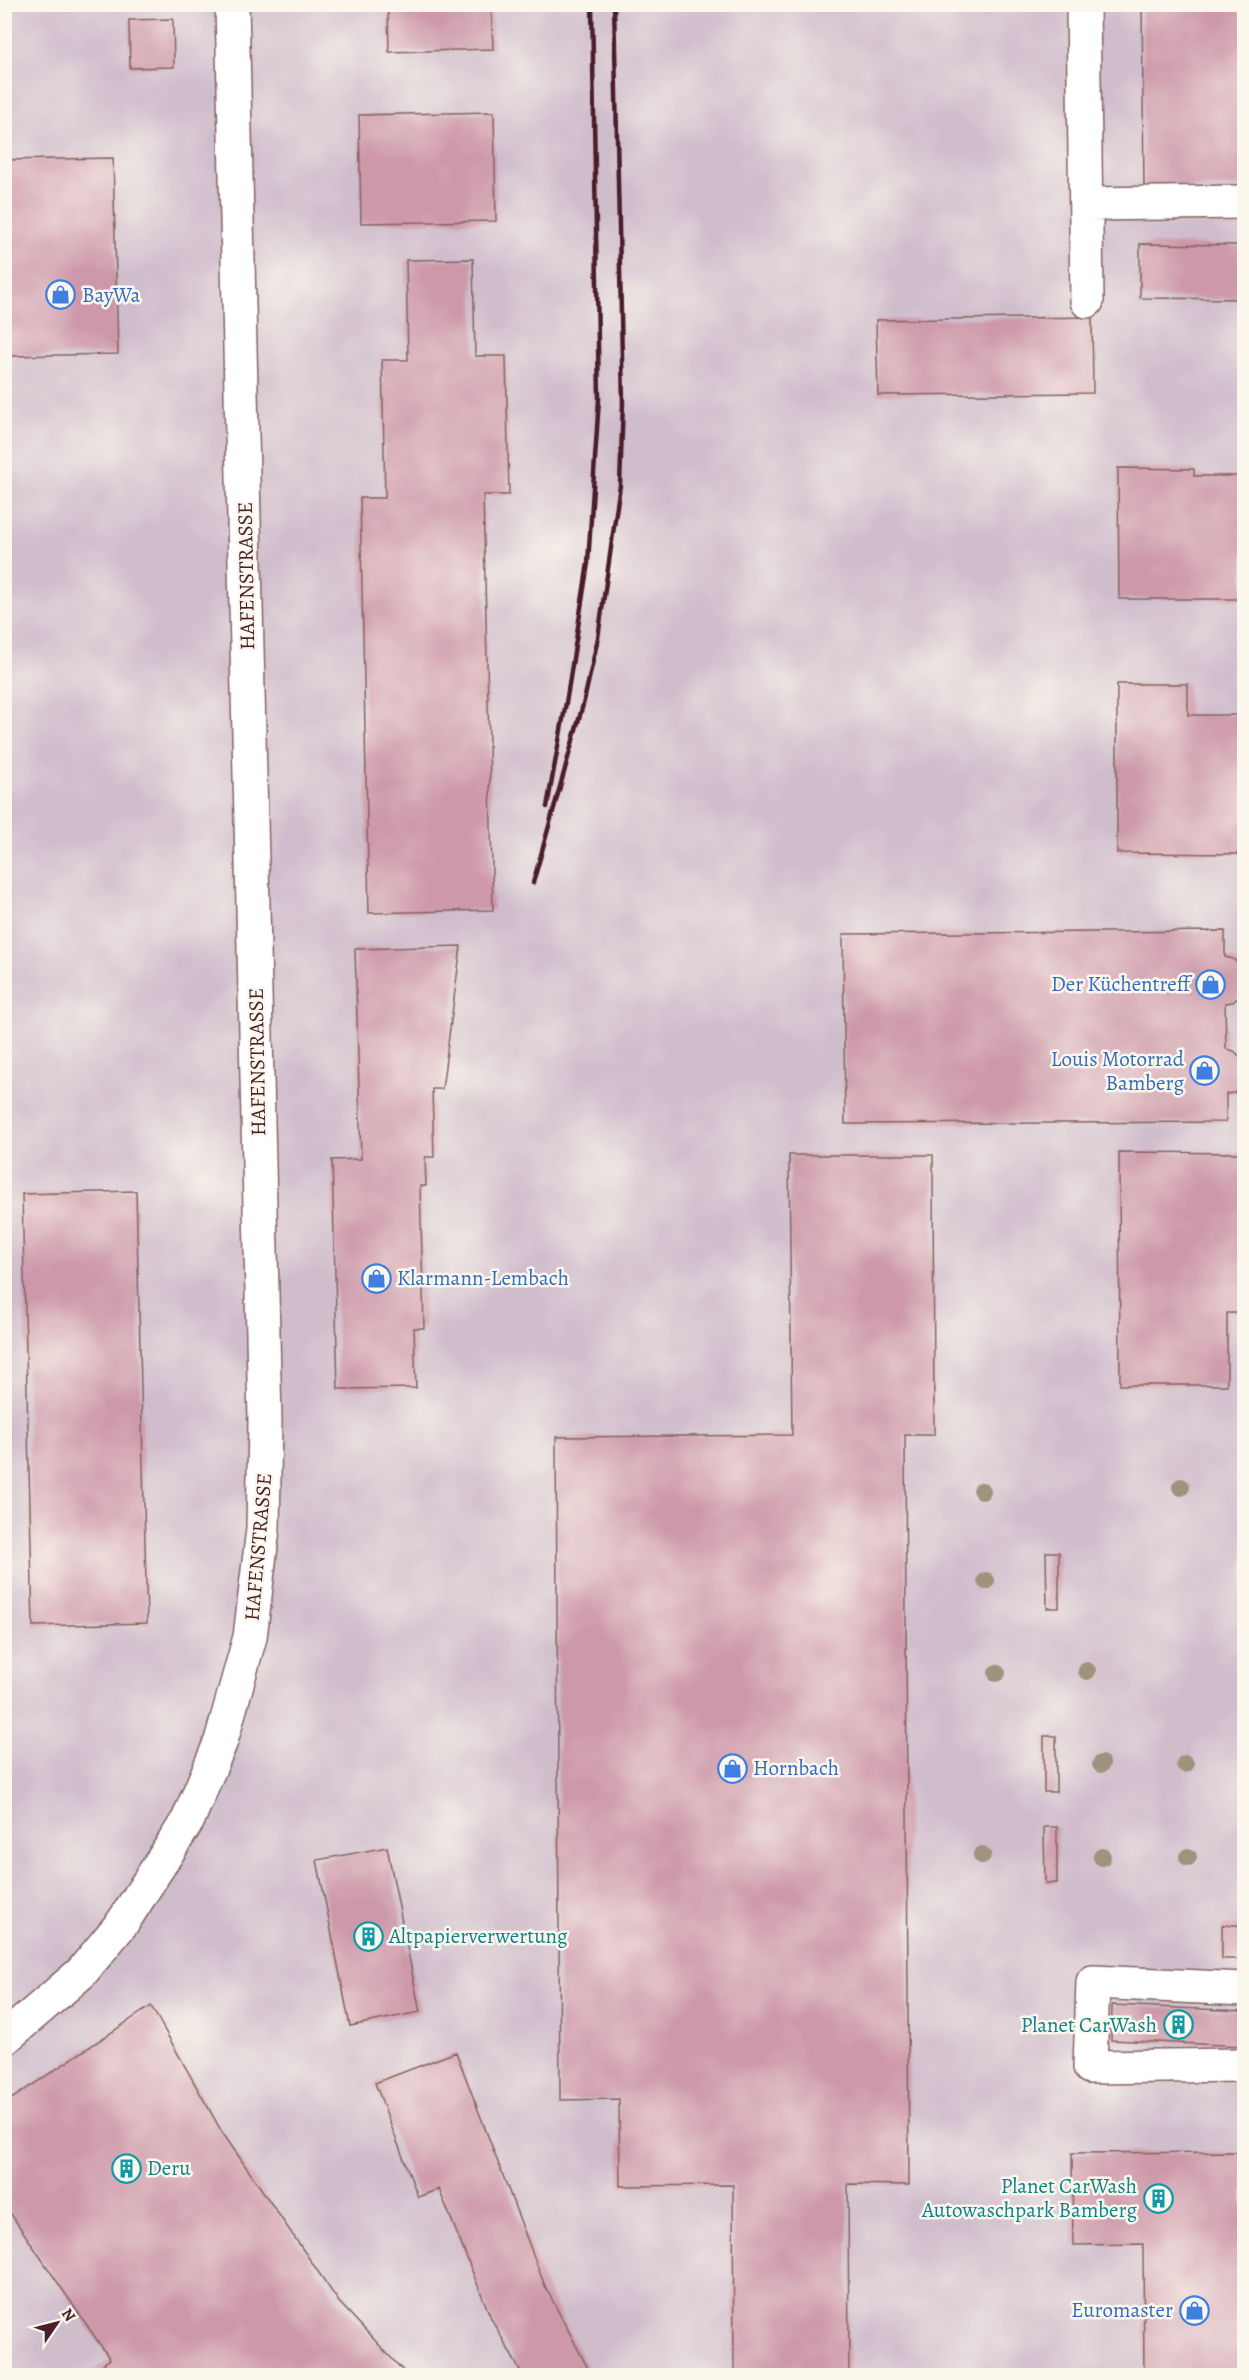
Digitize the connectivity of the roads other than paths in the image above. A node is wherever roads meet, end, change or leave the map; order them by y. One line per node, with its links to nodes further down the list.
1 (232, 4): 7 (street, HAFENSTRASSE)
2 (1083, 4): 4 (street)
3 (1245, 202): 4 (street)
4 (1086, 204): 5 (street)
5 (1087, 301)
6 (1245, 1989): 8 (street)
7 (4, 2039)
8 (1245, 2065)

